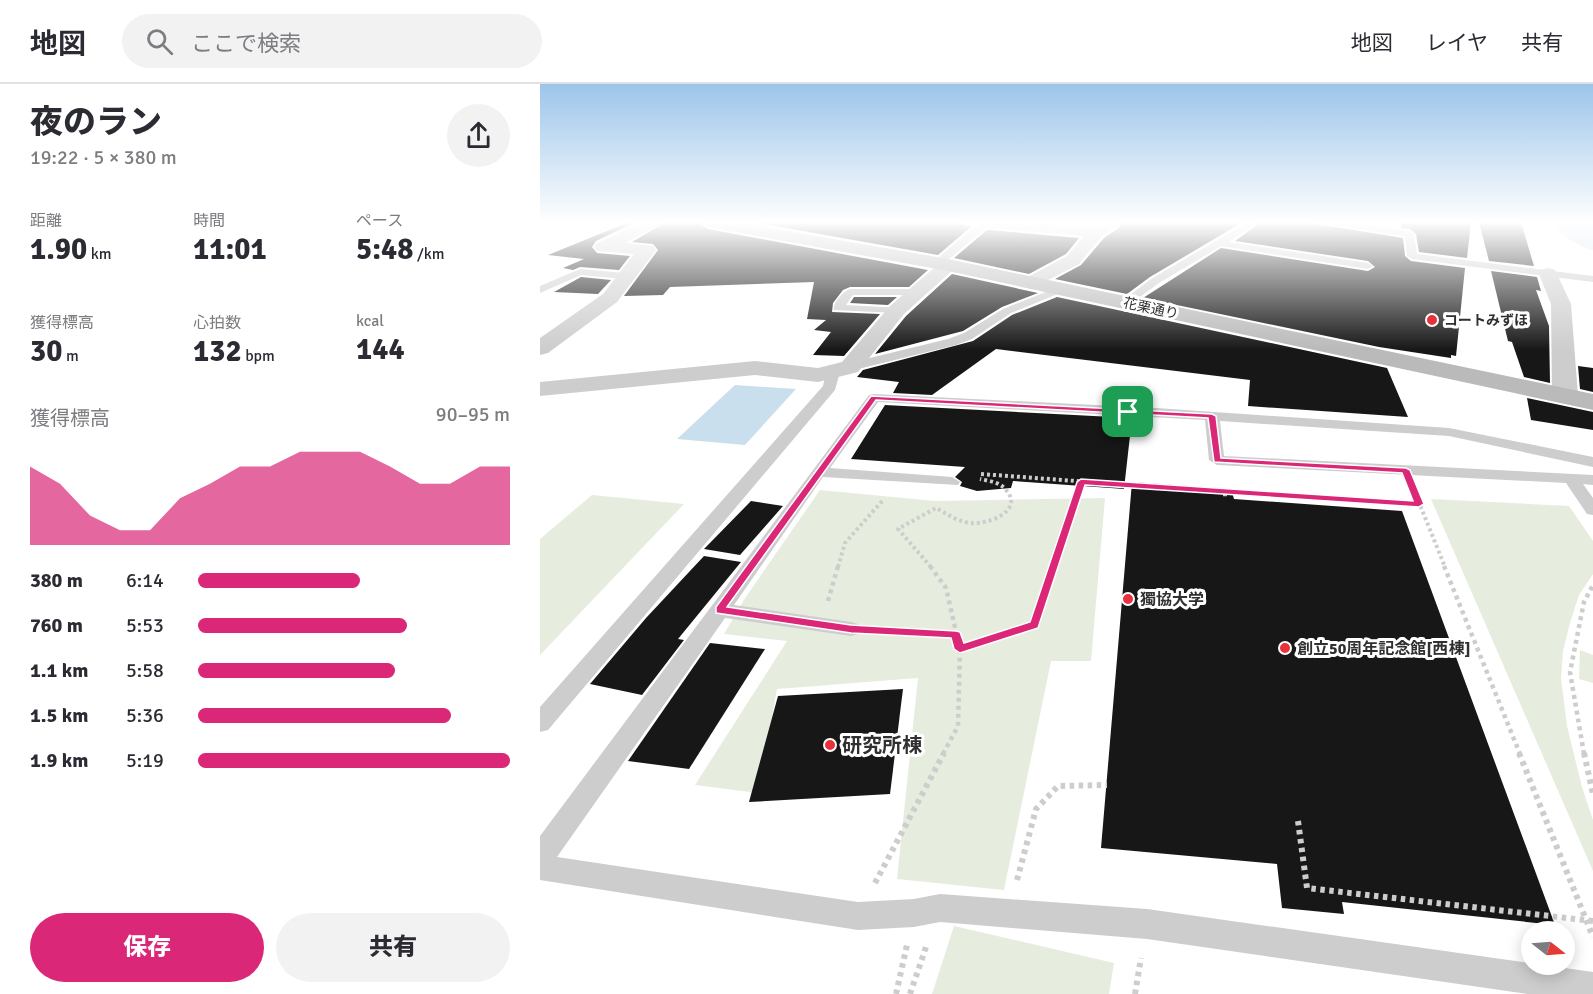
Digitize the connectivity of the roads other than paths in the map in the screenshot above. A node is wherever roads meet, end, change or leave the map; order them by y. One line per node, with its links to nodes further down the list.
1 (635, 264): 10 (street)
2 (943, 264): 15 (street)
3 (945, 264): 12 (street, 花栗通り)
4 (1065, 264): 12 (street)
5 (1183, 264): 16 (lane)
6 (1358, 264): 8 (lane)
7 (1489, 264): 9 (lane)
8 (1368, 266)
9 (1548, 274): 11 (lane); 23 (street)
10 (625, 276): 14 (lane); 19 (street)
11 (1593, 279)
12 (1031, 283): 13 (street, 花栗通り)
13 (1061, 289): 16 (street, 花栗通り); 21 (lane)
14 (540, 290)
15 (915, 292): 17 (street); 17 (lane)
16 (1125, 303): 23 (street, 花栗通り)
17 (897, 310): 21 (street)
18 (550, 320): 19 (street)
19 (579, 321): 20 (street)
20 (540, 348)
21 (842, 369): 22 (street); 34 (lane)
22 (540, 389)
23 (1565, 396): 24 (street, 花栗通り)
24 (1593, 402)
25 (1212, 416): 26 (lane); 27 (lane); 28 (lane)
26 (1593, 462)
27 (819, 472): 30 (lane); 32 (lane)
28 (1570, 478): 29 (lane); 31 (lane)
29 (1593, 480)
30 (952, 482)
31 (1593, 510)
32 (720, 610): 33 (lane); 35 (lane)
33 (851, 629)
34 (540, 723)
35 (540, 858)
36 (540, 867): 37 (lane)
37 (1593, 988)

